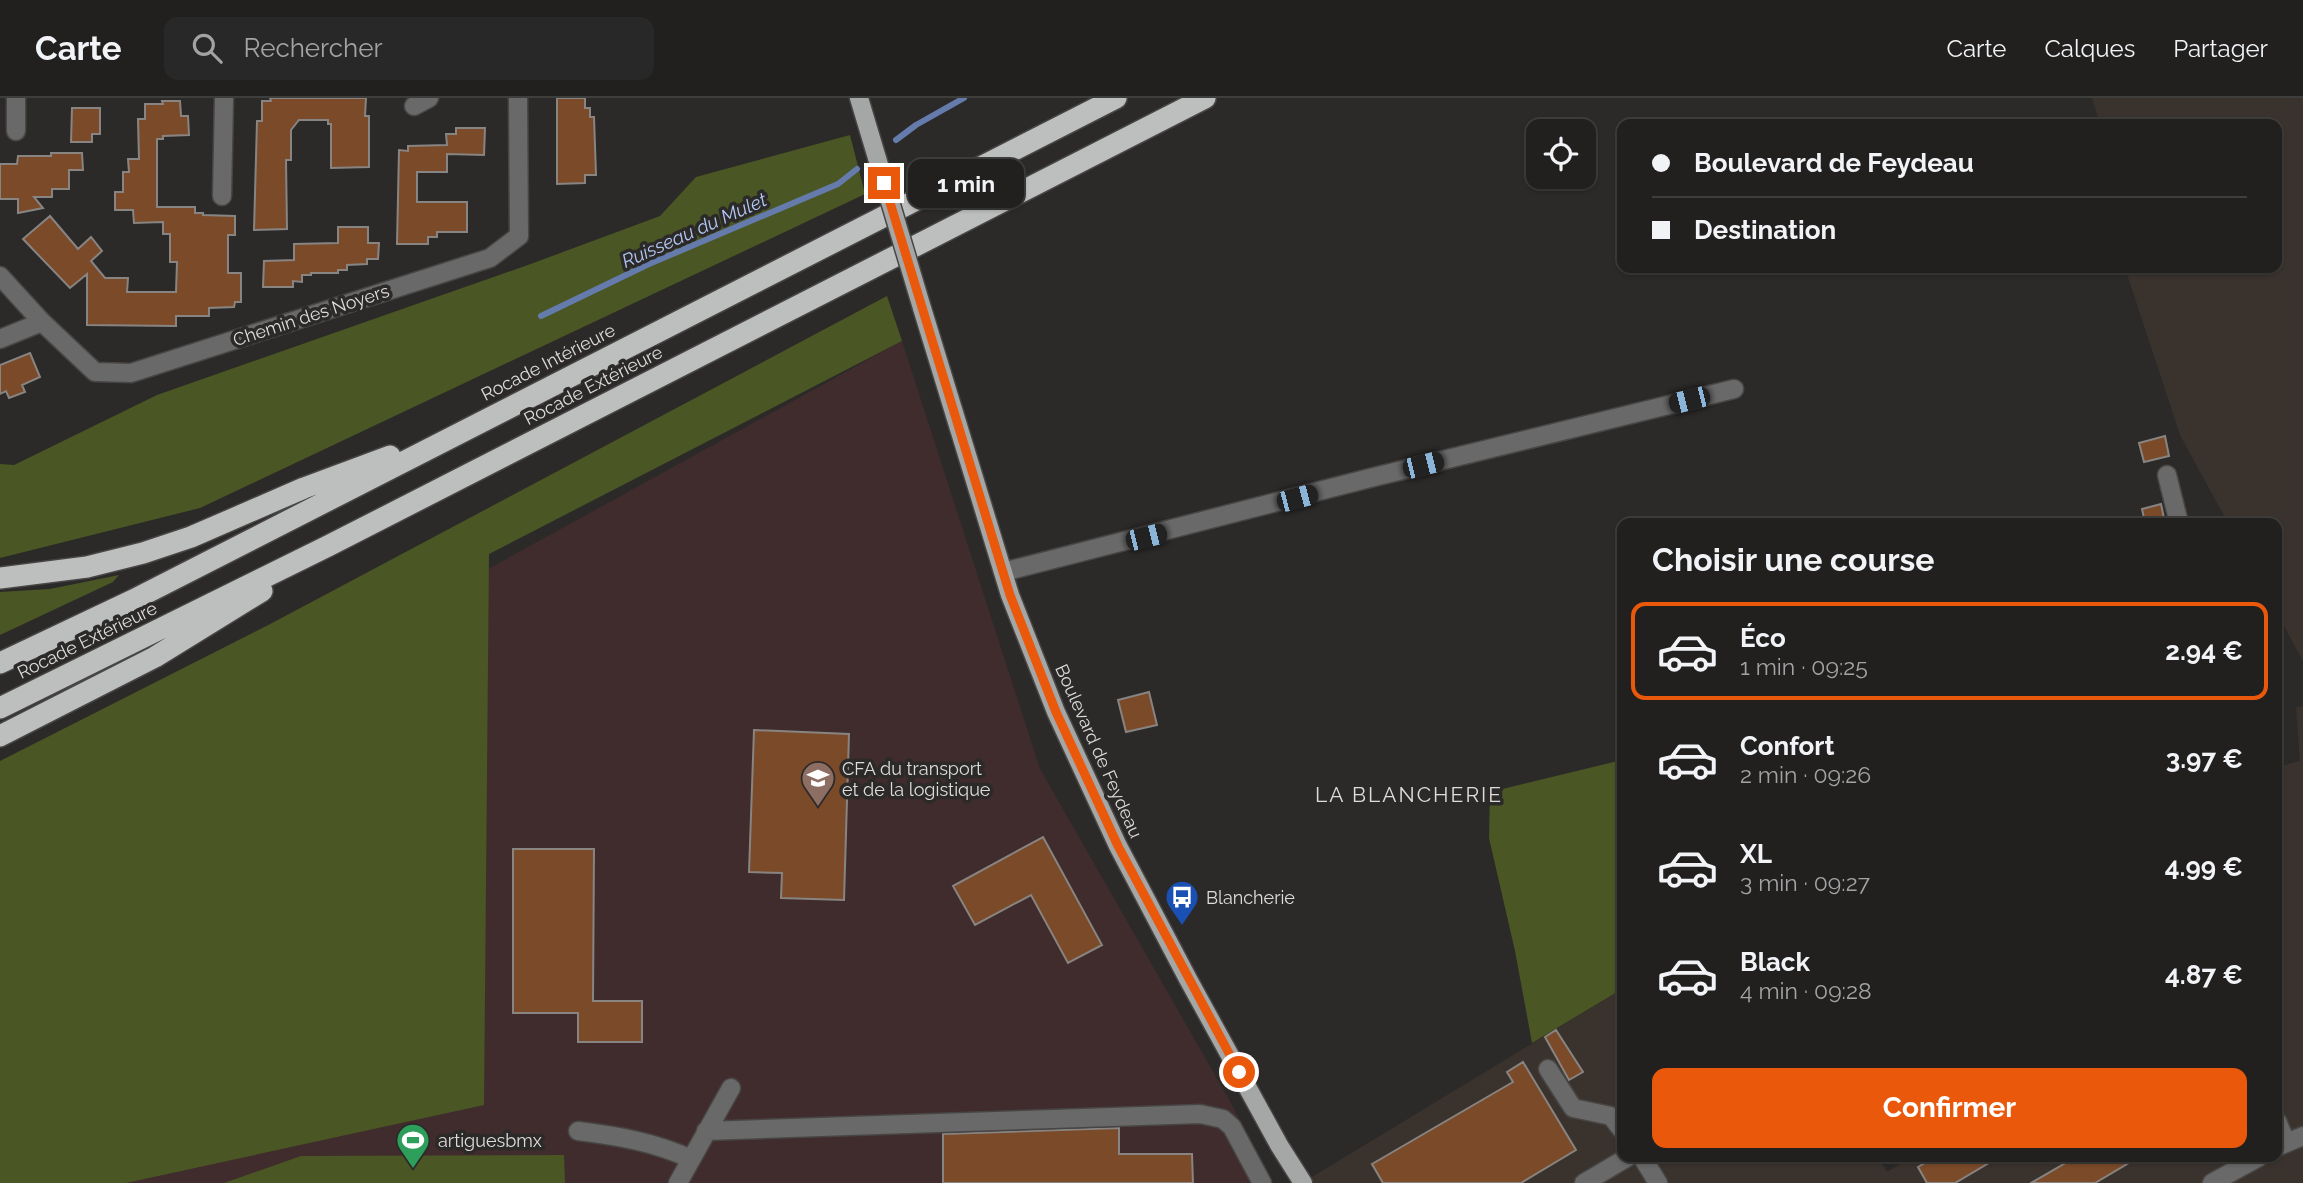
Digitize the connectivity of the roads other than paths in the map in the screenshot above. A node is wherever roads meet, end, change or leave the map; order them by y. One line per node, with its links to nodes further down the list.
1 (16, 98): 7 (street)
2 (224, 98): 8 (street)
3 (518, 98): 10 (street, Chemin des Noyers)
4 (859, 98): 17 (main road, Boulevard de Feydeau, bridge)
5 (1116, 98): 13 (highway, Rocade Intérieure)
6 (1205, 98): 16 (highway, Rocade Extérieure)
7 (16, 131)
8 (222, 196)
9 (0, 276): 10 (street)
10 (42, 322): 11 (street)
11 (0, 339)
12 (1734, 389): 17 (street)
13 (482, 421): 18 (highway); 19 (highway, Rocade Intérieure)
14 (2167, 475): 15 (street)
15 (2178, 518)
16 (328, 546): 20 (highway, Rocade Extérieure); 21 (highway)
17 (1003, 572): 33 (main road, Boulevard de Feydeau)
18 (0, 579)
19 (0, 663)
20 (0, 708)
21 (0, 736)
22 (1548, 1069): 24 (street)
23 (732, 1088): 26 (street)
24 (1617, 1123)
25 (578, 1131): 27 (street)
26 (706, 1131): 27 (street); 32 (street)
27 (691, 1159): 31 (street)
28 (1620, 1162): 34 (street)
29 (1645, 1162): 35 (street)
30 (2250, 1162): 36 (street)
31 (678, 1183)
32 (1262, 1183)
33 (1303, 1183)
34 (1584, 1183)
35 (1658, 1183)
36 (2212, 1183)

